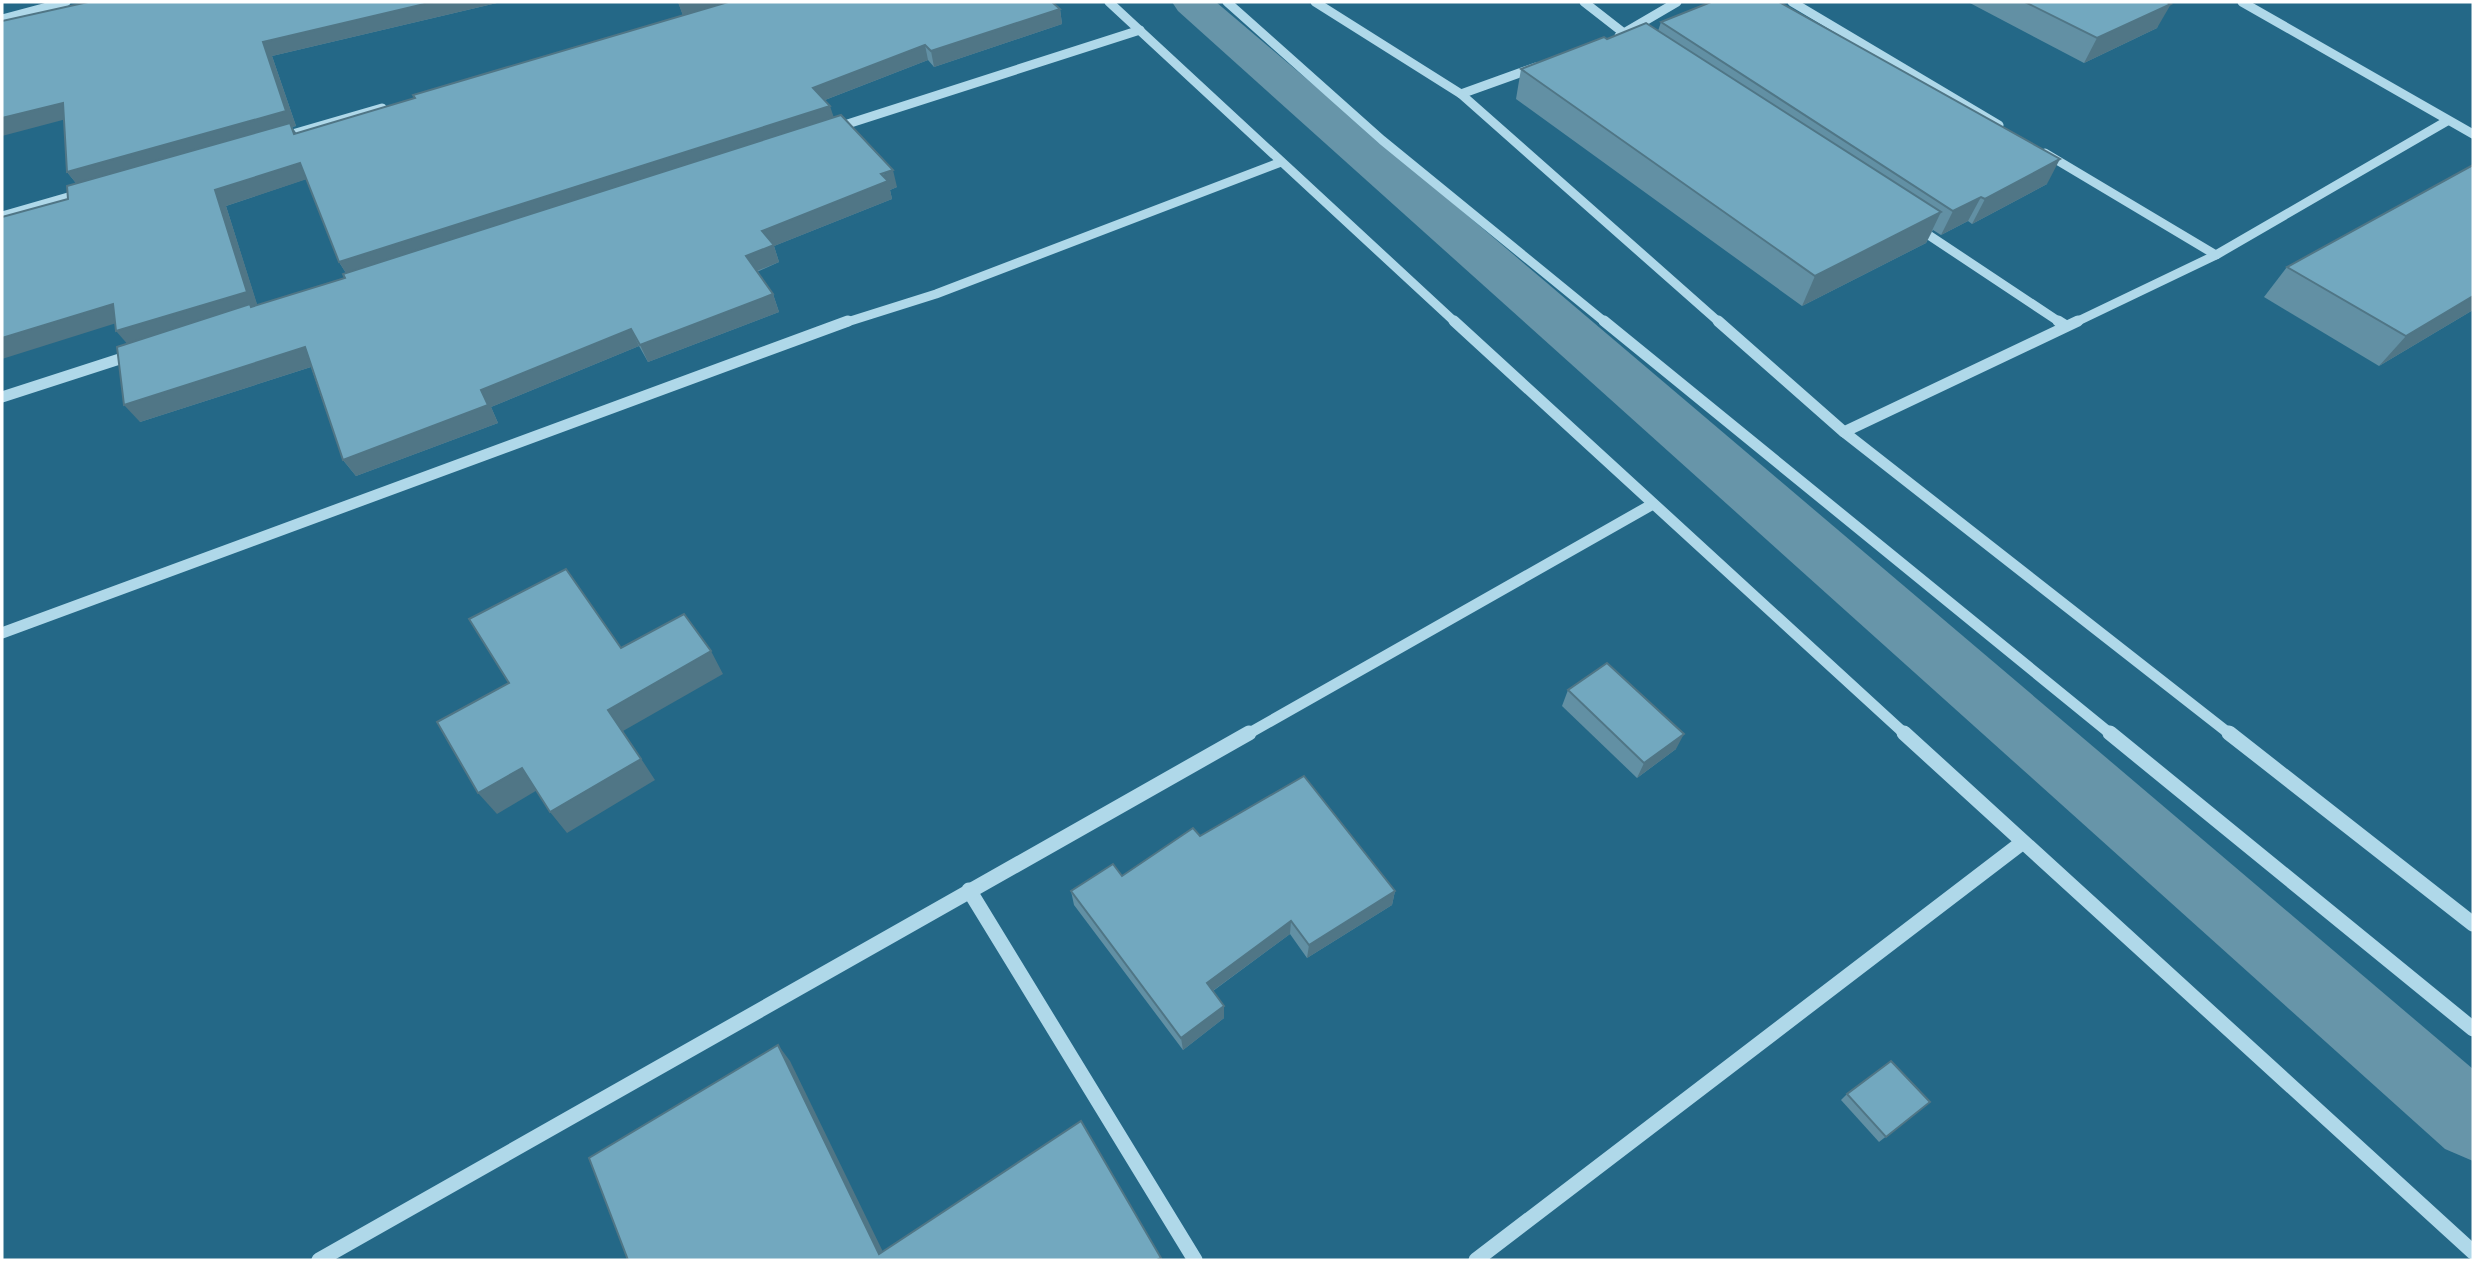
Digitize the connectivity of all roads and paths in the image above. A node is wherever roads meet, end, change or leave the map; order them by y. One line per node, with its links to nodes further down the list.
1 (66, 2): 9 (street)
2 (1109, 2): 10 (street)
3 (1227, 2): 37 (street)
4 (1315, 2): 15 (street)
5 (1584, 2): 11 (street)
6 (1677, 2): 11 (street)
7 (1792, 2): 18 (street)
8 (2242, 2): 17 (street)
9 (2, 19)
10 (1140, 30): 19 (street); 23 (street)
11 (1623, 34): 12 (street); 13 (street)
12 (1611, 39)
13 (1647, 50)
14 (1548, 62): 15 (street)
15 (1461, 94): 31 (street)
16 (398, 104): 21 (street)
17 (2447, 121): 20 (street); 27 (street)
18 (2004, 128)
19 (822, 133)
20 (2473, 134)
21 (266, 141)
22 (2039, 149): 27 (street)
23 (1281, 162): 32 (street); 33 (street)
24 (94, 190): 25 (street)
25 (2, 216)
26 (1903, 219): 28 (street)
27 (2216, 255): 28 (street)
28 (2066, 326): 31 (street)
29 (147, 350): 30 (street)
30 (2, 397)
31 (1844, 432): 36 (street)
32 (1653, 503): 34 (street); 35 (street)
33 (2, 633)
34 (2022, 842): 38 (street); 41 (street)
35 (969, 890): 39 (street); 40 (street)
36 (2473, 923)
37 (2473, 1029)
38 (2473, 1252)
39 (319, 1260)
40 (1195, 1260)
41 (1476, 1260)

